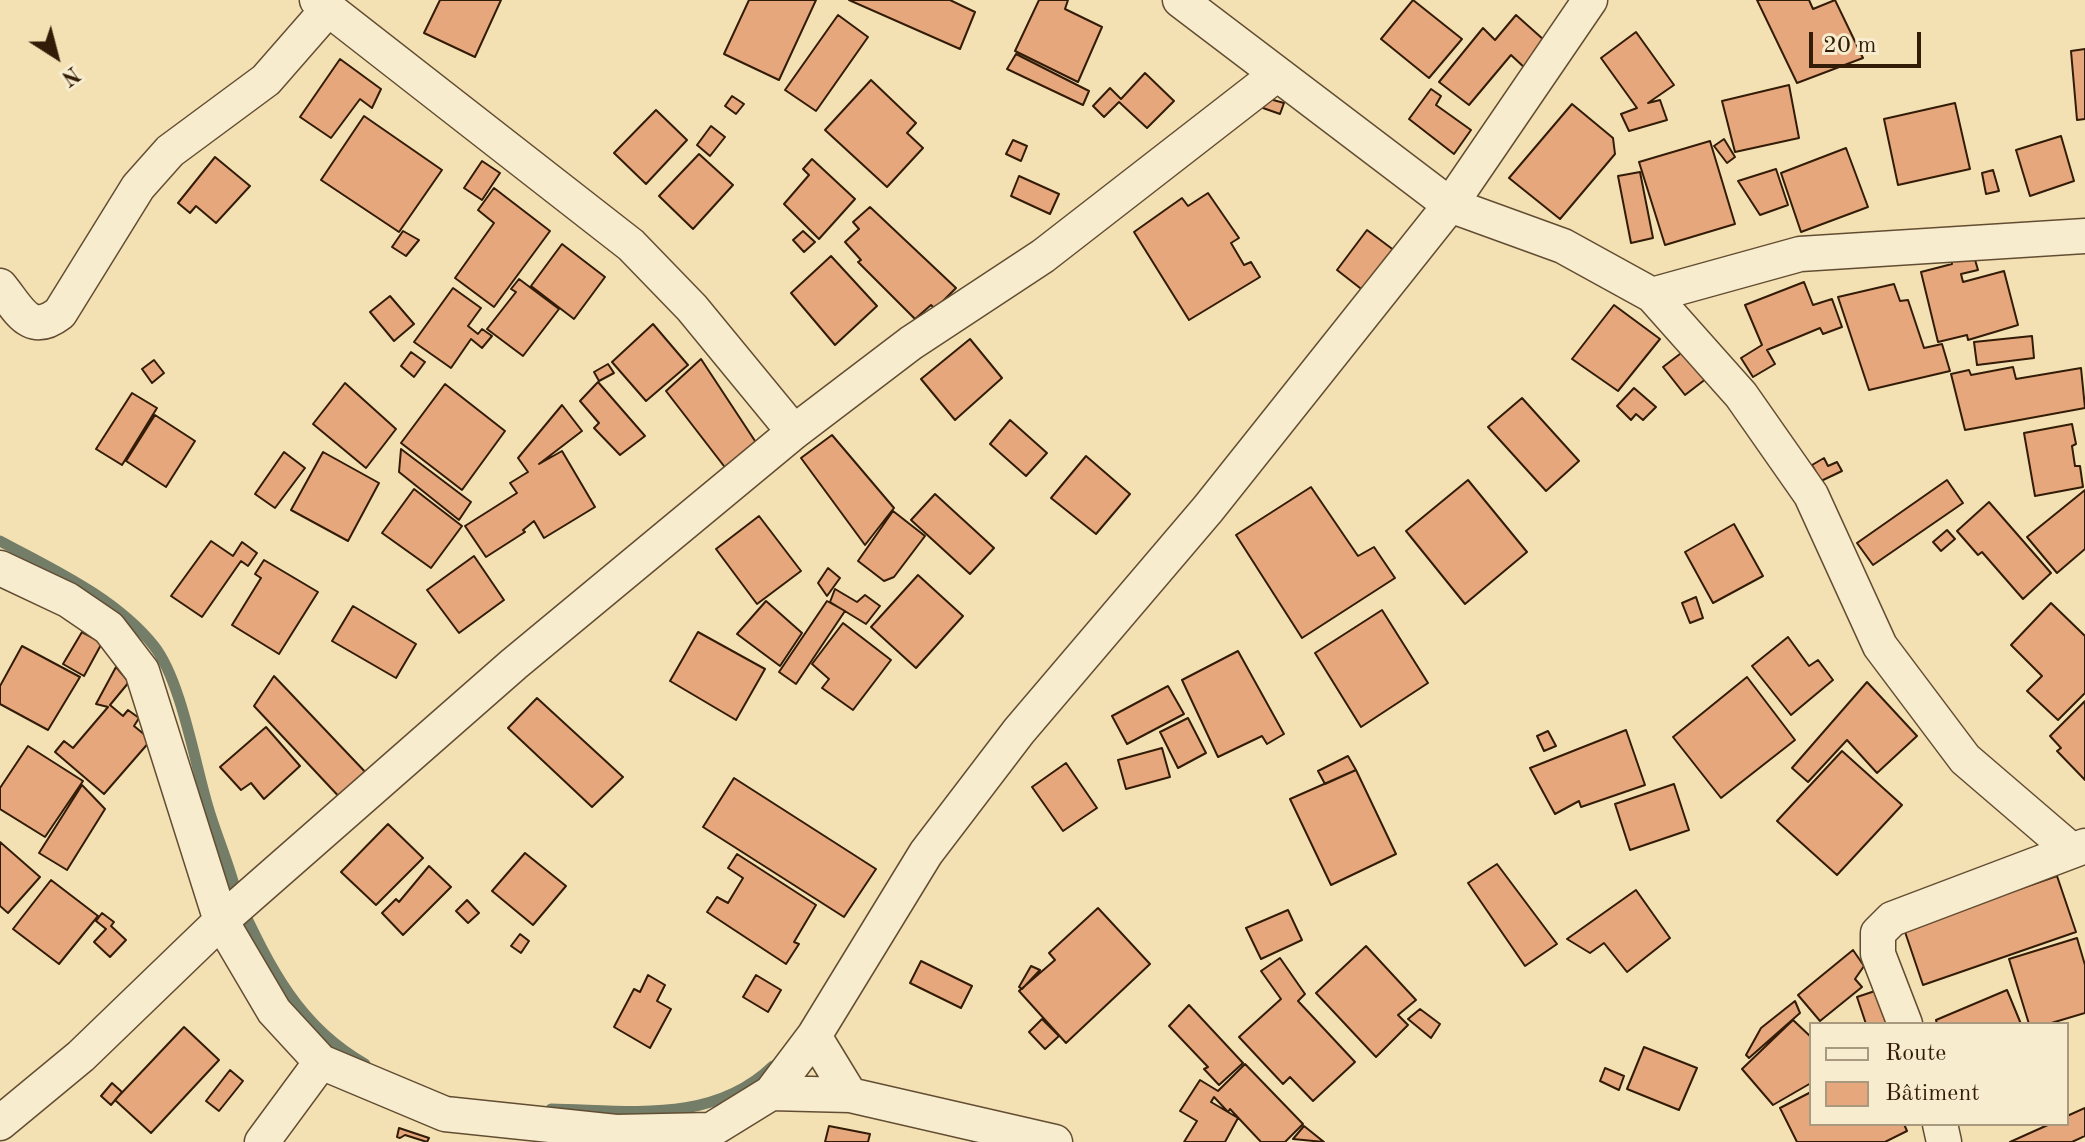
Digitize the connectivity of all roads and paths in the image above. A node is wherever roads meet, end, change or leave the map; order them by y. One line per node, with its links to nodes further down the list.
1 (1180, 0): 4 (street)
2 (1590, 0): 5 (street)
3 (323, 5): 7 (street); 9 (street)
4 (1276, 75): 5 (street); 9 (street)
5 (1450, 205): 8 (street); 14 (street)
6 (2085, 236): 8 (street)
7 (0, 286)
8 (1652, 295): 11 (street)
9 (794, 432): 12 (street)
10 (0, 568): 12 (street)
11 (2078, 848): 13 (street)
12 (221, 921): 15 (street); 18 (street)
13 (1904, 1022)
14 (814, 1036): 16 (street); 17 (street)
15 (321, 1062): 19 (street); 20 (street)
16 (771, 1093): 17 (street); 19 (street)
17 (850, 1095): 21 (street)
18 (0, 1123)
19 (706, 1136)
20 (262, 1142)
21 (1055, 1142)

